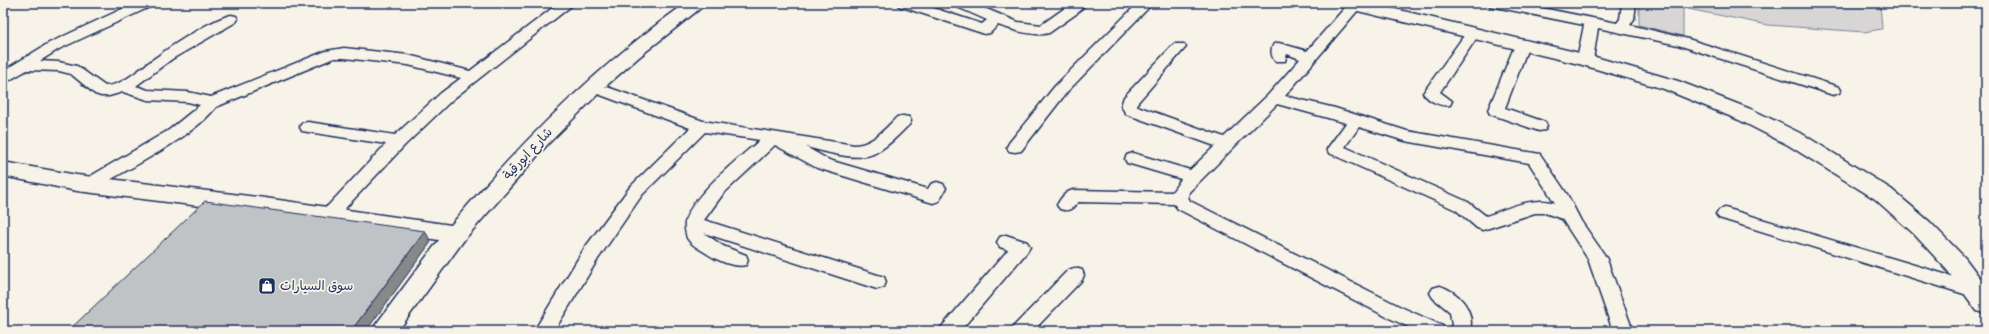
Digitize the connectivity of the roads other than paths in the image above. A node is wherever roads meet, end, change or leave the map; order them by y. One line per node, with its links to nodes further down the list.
1 (147, 3): 22 (street)
2 (568, 3): 23 (street)
3 (698, 3): 26 (main road, شارع ابورقية)
4 (904, 3): 13 (street)
5 (960, 3): 13 (street)
6 (1080, 3): 13 (street)
7 (1146, 3): 39 (street)
8 (1495, 3): 11 (street)
9 (1628, 3): 15 (street)
10 (1353, 4): 16 (main road); 19 (street)
11 (1543, 8): 14 (street)
12 (231, 18): 25 (street)
13 (996, 19)
14 (1592, 22): 15 (street); 21 (street)
15 (1622, 27): 27 (street)
16 (1473, 33): 17 (main road); 29 (street)
17 (1522, 45): 21 (main road); 34 (street)
18 (1180, 47): 38 (street)
19 (1311, 57): 20 (street); 28 (street)
20 (1280, 58)
21 (1585, 60): 57 (main road)
22 (25, 65): 24 (street); 25 (street)
23 (472, 76): 30 (street); 37 (street)
24 (3, 78)
25 (121, 87): 30 (street)
26 (593, 87): 33 (street); 51 (main road, شارع ابورقية)
27 (1833, 90)
28 (1274, 98): 31 (street); 38 (street)
29 (1444, 101)
30 (210, 103): 43 (street)
31 (1356, 120): 49 (street); 49 (street)
32 (903, 121): 36 (street)
33 (701, 126): 36 (street); 59 (street)
34 (1539, 126)
35 (308, 127): 37 (street)
36 (774, 137): 44 (street); 50 (street)
37 (399, 141): 48 (street)
38 (1227, 144): 42 (street)
39 (1015, 147)
40 (1133, 158): 42 (street)
41 (3, 169): 43 (main road)
42 (1193, 177): 45 (street)
43 (90, 184): 48 (main road)
44 (937, 188)
45 (1179, 198): 46 (street); 62 (street)
46 (1066, 205)
47 (1726, 214): 57 (street)
48 (328, 215): 51 (main road)
49 (1569, 215): 64 (street)
50 (694, 223): 53 (street); 55 (street)
51 (457, 234): 58 (main road, شارع ابورقية)
52 (1006, 242): 60 (street)
53 (739, 260)
54 (1075, 275): 61 (street)
55 (877, 282)
56 (1440, 293): 63 (street)
57 (1981, 298)
58 (384, 331)
59 (544, 331)
60 (948, 331)
61 (1021, 331)
62 (1436, 331)
63 (1457, 331)
64 (1623, 331)

